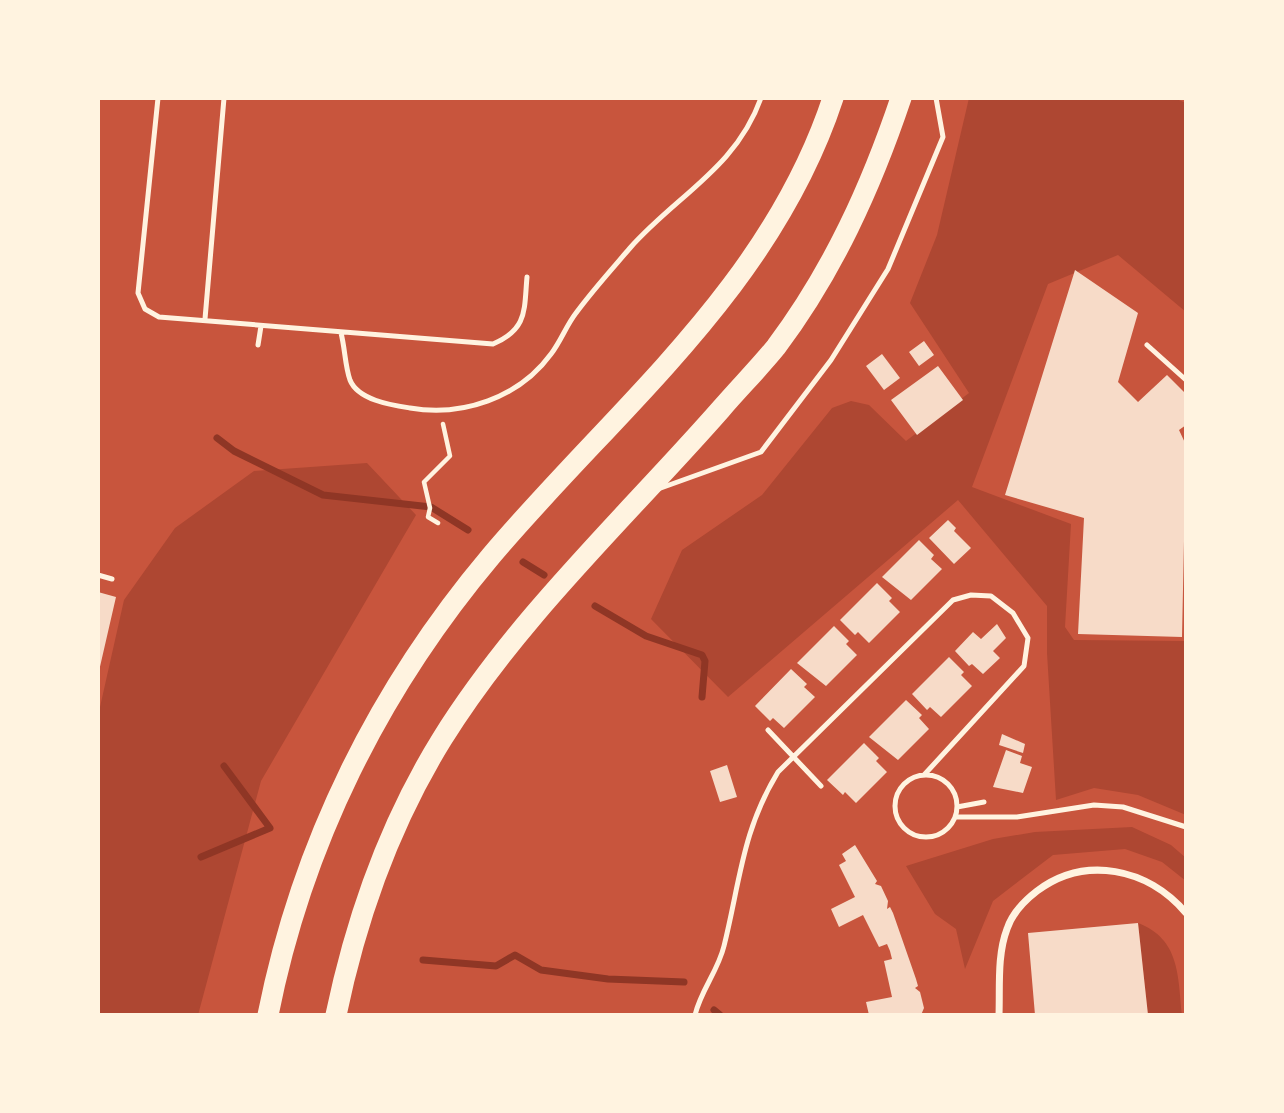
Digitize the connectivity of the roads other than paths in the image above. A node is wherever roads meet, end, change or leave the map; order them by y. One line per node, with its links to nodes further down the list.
1 (158, 98): 8 (lane)
2 (224, 98): 8 (lane)
3 (761, 98): 10 (lane)
4 (832, 98): 26 (highway)
5 (901, 98): 14 (highway)
6 (936, 98): 14 (lane)
7 (527, 277): 10 (lane)
8 (205, 320): 9 (lane)
9 (261, 326): 10 (lane); 11 (lane)
10 (341, 333)
11 (258, 345)
12 (1147, 345): 13 (lane)
13 (1186, 380)
14 (648, 493): 27 (highway)
15 (98, 575): 16 (lane)
16 (112, 579)
17 (768, 730): 18 (lane)
18 (794, 756): 19 (lane); 20 (lane); 28 (lane)
19 (924, 775): 22 (lane); 23 (lane)
20 (821, 786)
21 (984, 802): 22 (lane)
22 (957, 807): 23 (lane)
23 (955, 817): 24 (lane)
24 (1186, 827)
25 (1186, 913): 29 (street)
26 (268, 1015)
27 (336, 1015)
28 (695, 1015)
29 (999, 1015)

